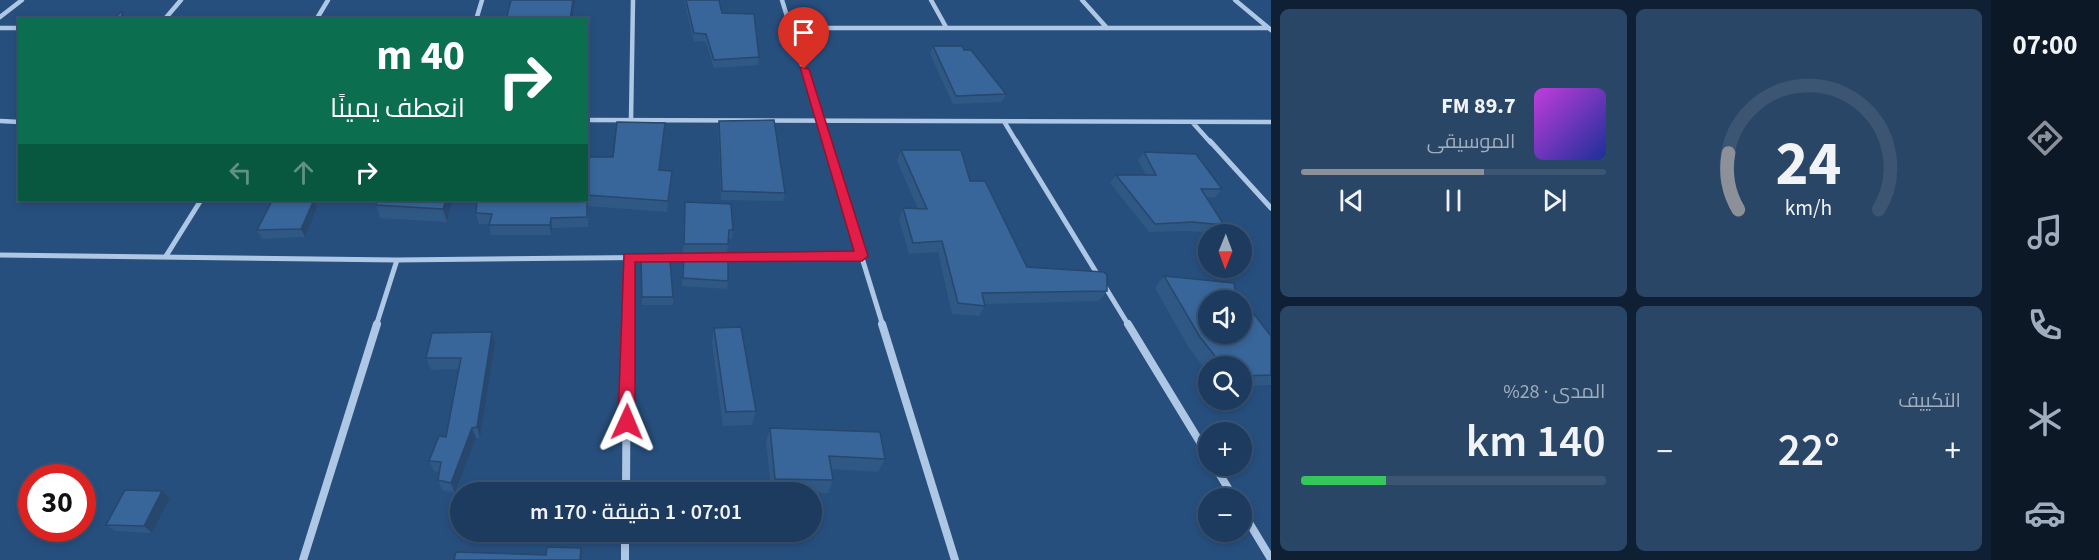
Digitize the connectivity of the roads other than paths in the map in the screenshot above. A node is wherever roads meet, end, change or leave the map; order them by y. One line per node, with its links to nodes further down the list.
1 (22, 0): 10 (street)
2 (181, 0): 11 (street)
3 (328, 0): 12 (street)
4 (482, 0): 13 (street)
5 (633, 0): 21 (street)
6 (782, 0): 17 (street)
7 (931, 0): 14 (street)
8 (1082, 0): 18 (street)
9 (1236, 0): 19 (street)
10 (0, 17)
11 (166, 18)
12 (317, 18)
13 (477, 18)
14 (946, 27): 17 (street); 18 (street)
15 (0, 28): 16 (street)
16 (18, 28)
17 (790, 28): 22 (street)
18 (1107, 28): 19 (street)
19 (1269, 29)
20 (588, 120): 21 (street)
21 (631, 120): 22 (street)
22 (820, 120): 26 (street); 32 (street)
23 (0, 121): 24 (street)
24 (18, 122)
25 (1271, 122): 27 (street)
26 (1005, 123): 27 (street); 37 (street)
27 (1193, 123): 29 (street)
28 (200, 201): 31 (street)
29 (1271, 208)
30 (0, 255): 31 (street)
31 (166, 256): 36 (street)
32 (862, 256): 34 (street); 44 (street)
33 (698, 257): 35 (street)
34 (710, 257)
35 (628, 258): 36 (street); 38 (street)
36 (397, 260): 42 (street)
37 (1198, 439)
38 (626, 482)
39 (1252, 527): 41 (street)
40 (626, 542): 43 (street)
41 (1271, 558)
42 (303, 560)
43 (625, 560)
44 (955, 560)

